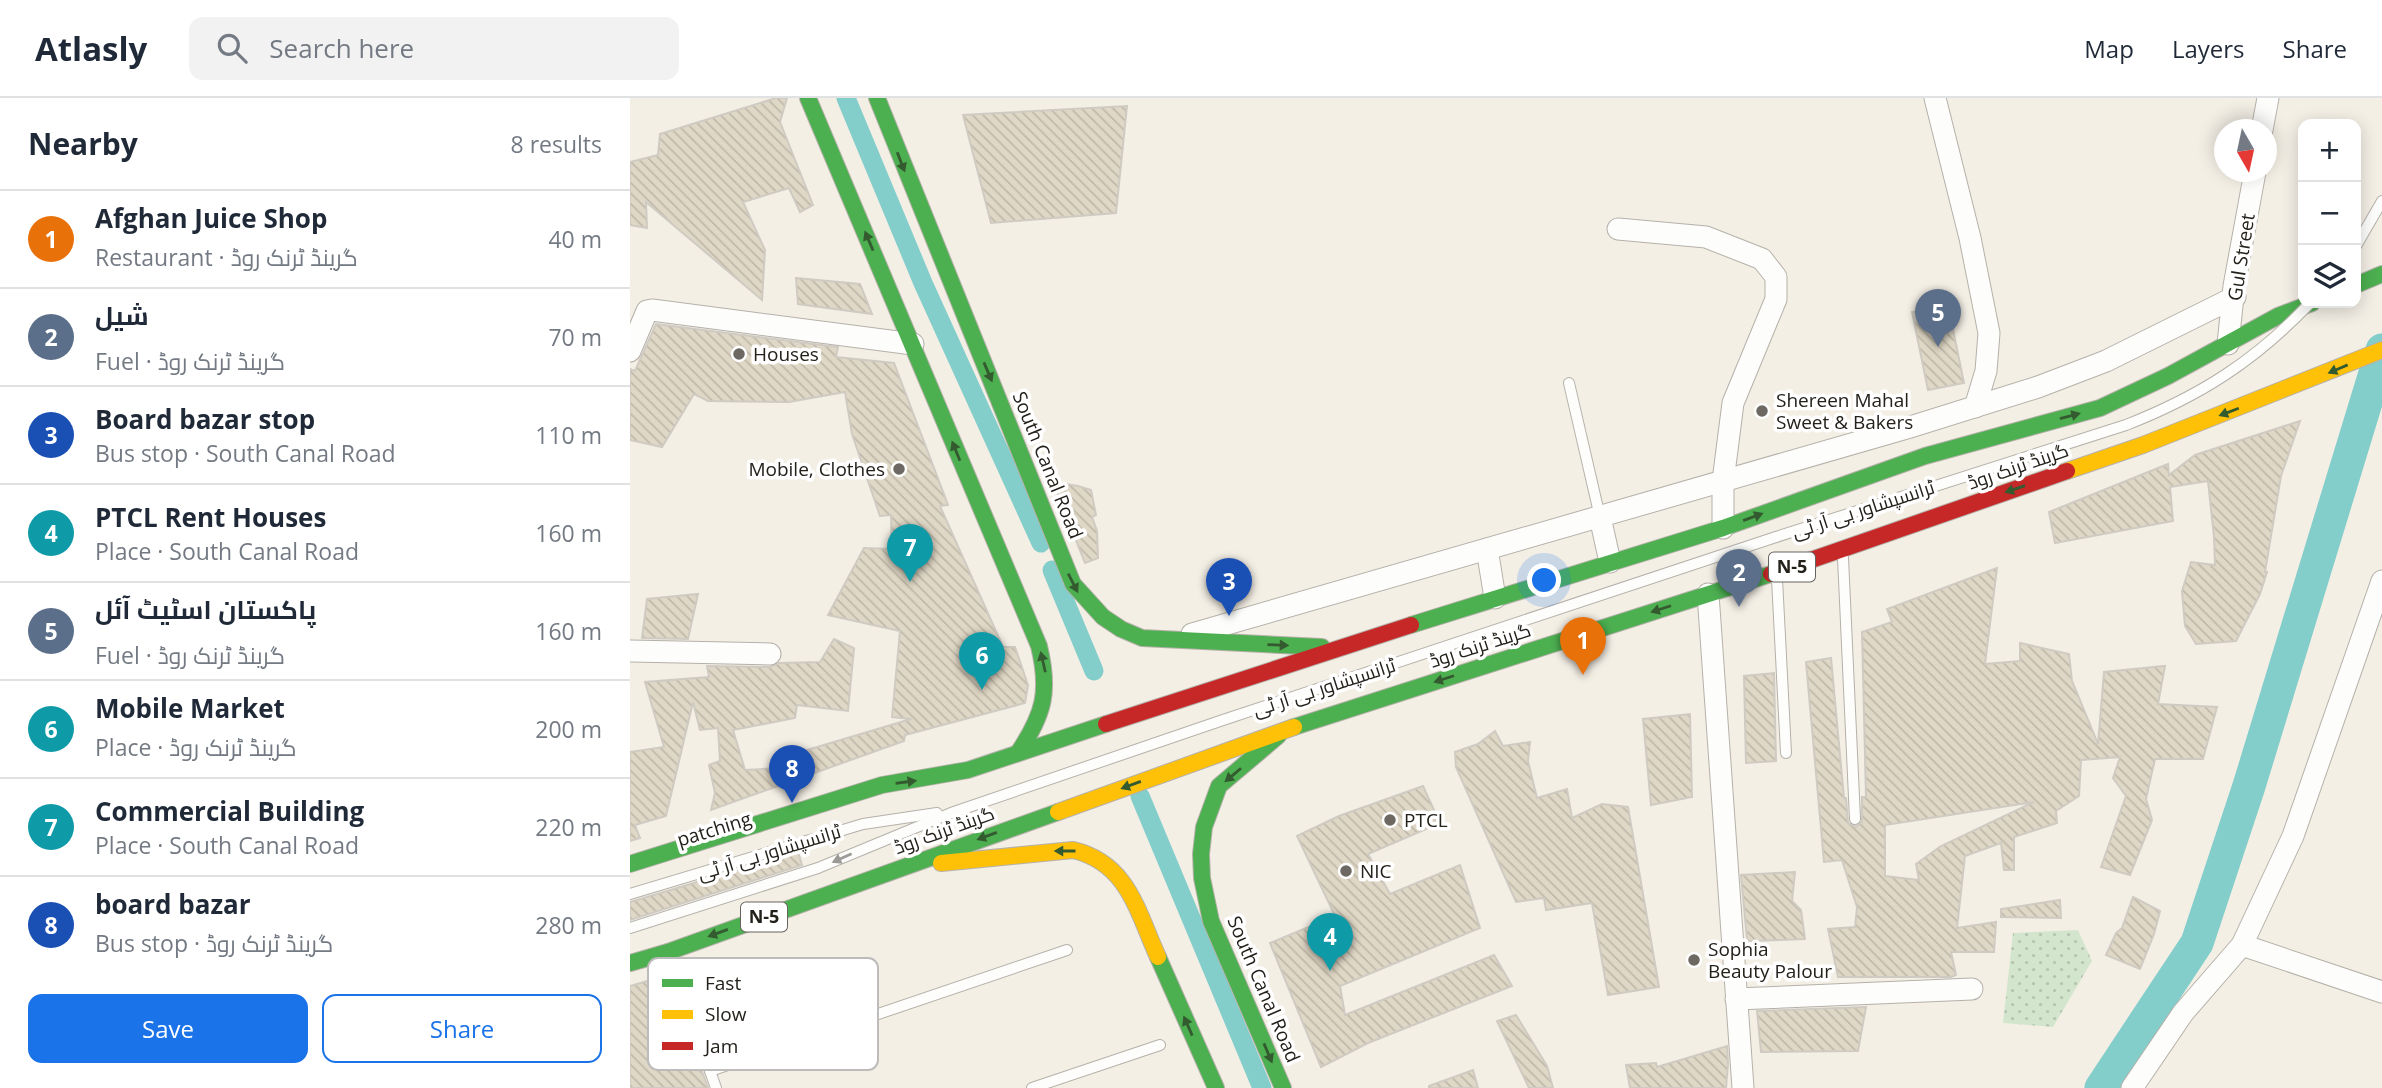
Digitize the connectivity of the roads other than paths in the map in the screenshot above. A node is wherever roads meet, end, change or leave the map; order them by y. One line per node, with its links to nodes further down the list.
1 (808, 98): 15 (main road, one-way to 1)
2 (877, 98): 34 (main road, South Canal Road, one-way to 34)
3 (1935, 98): 20 (street)
4 (2268, 98): 5 (street)
5 (2264, 119)
6 (2253, 182): 12 (street, Gul Street)
7 (2382, 201): 9 (lane)
8 (1618, 229): 22 (street)
9 (2357, 245)
10 (2382, 274): 11 (main road)
11 (2361, 283)
12 (2235, 297): 16 (street, Gul Street); 20 (street)
13 (2298, 308): 16 (main road, گرینڈ ٹرنک روڈ)
14 (2306, 308): 42 (lane, ٹرانسپشاور بی آر ٹی, bridge)
15 (913, 344): 18 (street); 39 (main road, one-way to 15)
16 (2228, 344): 23 (main road, گرینڈ ٹرنک روڈ, one-way to 16)
17 (2382, 350): 24 (main road, گرینڈ ٹرنک روڈ / N-5, one-way to 24)
18 (630, 351)
19 (1569, 383): 25 (lane)
20 (1976, 407): 21 (street)
21 (1907, 428): 22 (street); 23 (street)
22 (1723, 481): 25 (street); 26 (street)
23 (1835, 488): 24 (main road); 26 (main road, گرینڈ ٹرنک روڈ, one-way to 23)
24 (1952, 511): 27 (main road, گرینڈ ٹرنک روڈ / N-5)
25 (1600, 517): 28 (street); 29 (street)
26 (1723, 528): 29 (main road, گرینڈ ٹرنک روڈ)
27 (1843, 548): 30 (main road, گرینڈ ٹرنک روڈ / N-5); 43 (lane)
28 (1487, 549): 33 (street); 34 (street)
29 (1611, 562): 33 (main road, گرینڈ ٹرنک روڈ)
30 (1777, 572): 32 (main road, گرینڈ ٹرنک روڈ / N-5); 40 (lane)
31 (2382, 581): 49 (street)
32 (1708, 594): 38 (main road, گرینڈ ٹرنک روڈ / N-5, one-way to 38); 56 (street)
33 (1495, 598): 35 (main road, گرینڈ ٹرنک روڈ)
34 (1170, 641): 35 (main road, South Canal Road, one-way to 35)
35 (1337, 648): 39 (main road, گرینڈ ٹرنک روڈ)
36 (630, 651): 37 (street)
37 (770, 654)
38 (1285, 730): 46 (main road, گرینڈ ٹرنک روڈ / N-5, one-way to 46); 64 (main road, South Canal Road, one-way to 64)
39 (1026, 740): 45 (main road, گرینڈ ٹرنک روڈ, one-way to 39)
40 (1786, 753)
41 (878, 779): 44 (lane, patching)
42 (951, 813): 47 (lane, ٹرانسپشاور بی آر ٹی); 48 (lane, ٹرانسپشاور بی آر ٹی, one-way to 48)
43 (1855, 819)
44 (630, 854)
45 (630, 864)
46 (897, 869): 51 (main road, گرینڈ ٹرنک روڈ / N-5, one-way to 51); 63 (main road, one-way to 46)
47 (630, 894)
48 (630, 928)
49 (2242, 945): 55 (street); 66 (street)
50 (1067, 950): 57 (lane)
51 (667, 951): 52 (lane); 53 (main road, گرینڈ ٹرنک روڈ / N-5)
52 (670, 958)
53 (630, 963)
54 (1972, 989): 56 (street)
55 (2382, 992)
56 (1736, 999): 65 (street)
57 (878, 1014)
58 (1160, 1045): 62 (lane)
59 (713, 1070): 60 (lane)
60 (710, 1071): 61 (lane)
61 (716, 1088)
62 (1032, 1088)
63 (1216, 1088)
64 (1283, 1088)
65 (1743, 1088)
66 (2132, 1088)

